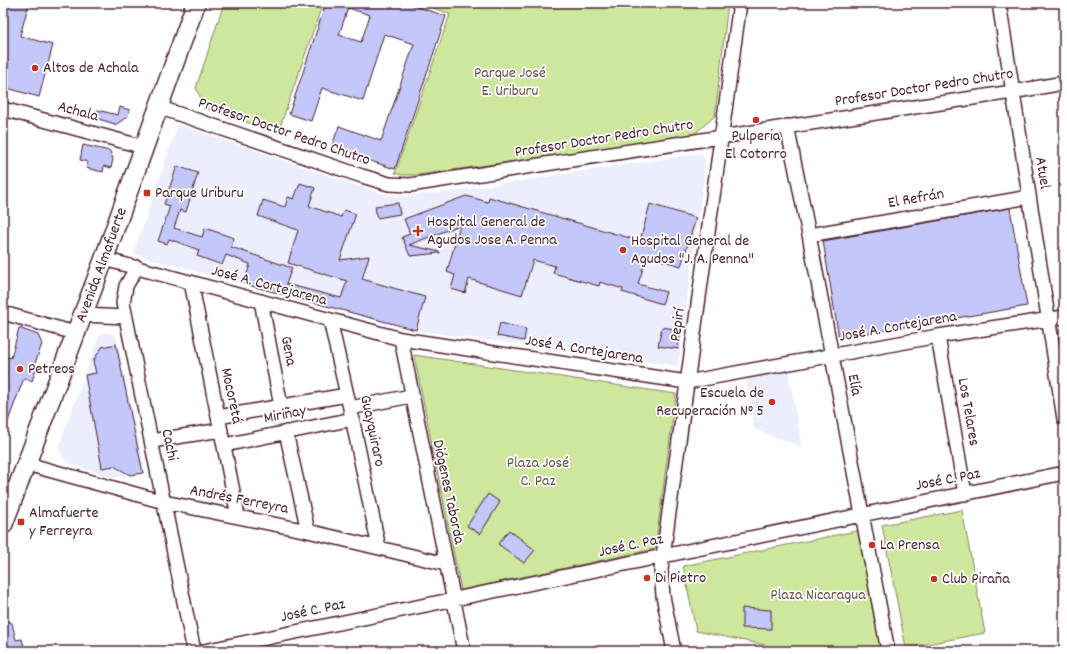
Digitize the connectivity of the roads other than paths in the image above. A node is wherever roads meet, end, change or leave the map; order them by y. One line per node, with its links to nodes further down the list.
1 (196, 3): 6 (main road, Avenida Almafuerte)
2 (740, 3): 9 (street, Pepirí)
3 (999, 3): 5 (street, Atuel)
4 (1064, 83): 5 (street, Profesor Doctor Pedro Chutro)
5 (1012, 92): 8 (street, Profesor Doctor Pedro Chutro); 11 (street, Atuel)
6 (158, 107): 9 (street, Profesor Doctor Pedro Chutro); 10 (main road, Avenida Almafuerte)
7 (3, 109): 10 (street, Achala)
8 (787, 126): 9 (street, Profesor Doctor Pedro Chutro); 12 (street, Elía)
9 (720, 138): 27 (street, Pepirí)
10 (144, 148): 13 (main road, Avenida Almafuerte)
11 (1029, 197): 12 (street, El Refrán); 22 (street, Atuel)
12 (809, 234): 26 (street, Elía)
13 (104, 259): 14 (street, José A. Cortejarena); 18 (main road, Avenida Almafuerte)
14 (137, 268): 15 (street, José A. Cortejarena); 19 (street, Cachi)
15 (191, 282): 16 (street, José A. Cortejarena); 32 (street, Mocoretá)
16 (261, 302): 21 (street, José A. Cortejarena); 30 (street, Gena)
17 (3, 313): 23 (street)
18 (82, 315): 19 (street); 23 (main road, Avenida Almafuerte)
19 (126, 317): 36 (street, Cachi)
20 (1064, 317): 22 (street, José A. Cortejarena)
21 (330, 320): 25 (street, José A. Cortejarena); 28 (street, Guayquiraro)
22 (1048, 320): 24 (street, José A. Cortejarena); 33 (street, Atuel)
23 (75, 333): 38 (main road, Avenida Almafuerte)
24 (938, 336): 26 (street, José A. Cortejarena); 41 (street, Los Telares)
25 (401, 339): 27 (street, José A. Cortejarena); 29 (street, Diógenes Taborda)
26 (831, 356): 27 (street, José A. Cortejarena); 43 (street, Elía)
27 (687, 382): 48 (street, Pepirí)
28 (347, 395): 30 (street, Miriñay); 31 (street, Guayquiraro)
29 (412, 396): 31 (street, Miriñay); 49 (street, Diógenes Taborda)
30 (281, 406): 32 (street, Miriñay)
31 (352, 413): 35 (street, Miriñay); 47 (street, Guayquiraro)
32 (218, 417): 34 (street, Mocoretá)
33 (1064, 419)
34 (221, 430): 36 (street); 37 (street, Mocoretá)
35 (286, 432): 37 (street, Miriñay); 46 (street)
36 (151, 441): 42 (street, Cachi)
37 (224, 445): 44 (street, Mocoretá)
38 (27, 464): 40 (main road, Avenida Almafuerte); 42 (street, Andrés Ferreyra)
39 (1064, 473): 41 (street, José C. Paz)
40 (10, 490): 45 (main road, Avenida Almafuerte)
41 (965, 494): 43 (street, José C. Paz)
42 (164, 502): 44 (street, Andrés Ferreyra); 51 (street, Cachi)
43 (862, 514): 48 (street, José C. Paz); 55 (street, Elía)
44 (238, 516): 46 (street, Andrés Ferreyra)
45 (3, 525)
46 (308, 531): 47 (street, Andrés Ferreyra)
47 (379, 548): 49 (street, Andrés Ferreyra)
48 (663, 556): 50 (street, José C. Paz); 54 (street, Pepirí)
49 (446, 564): 50 (street, Diógenes Taborda)
50 (454, 599): 52 (street, José C. Paz); 53 (street, Diógenes Taborda)
51 (194, 651)
52 (204, 651)
53 (464, 651)
54 (674, 651)
55 (888, 651)

